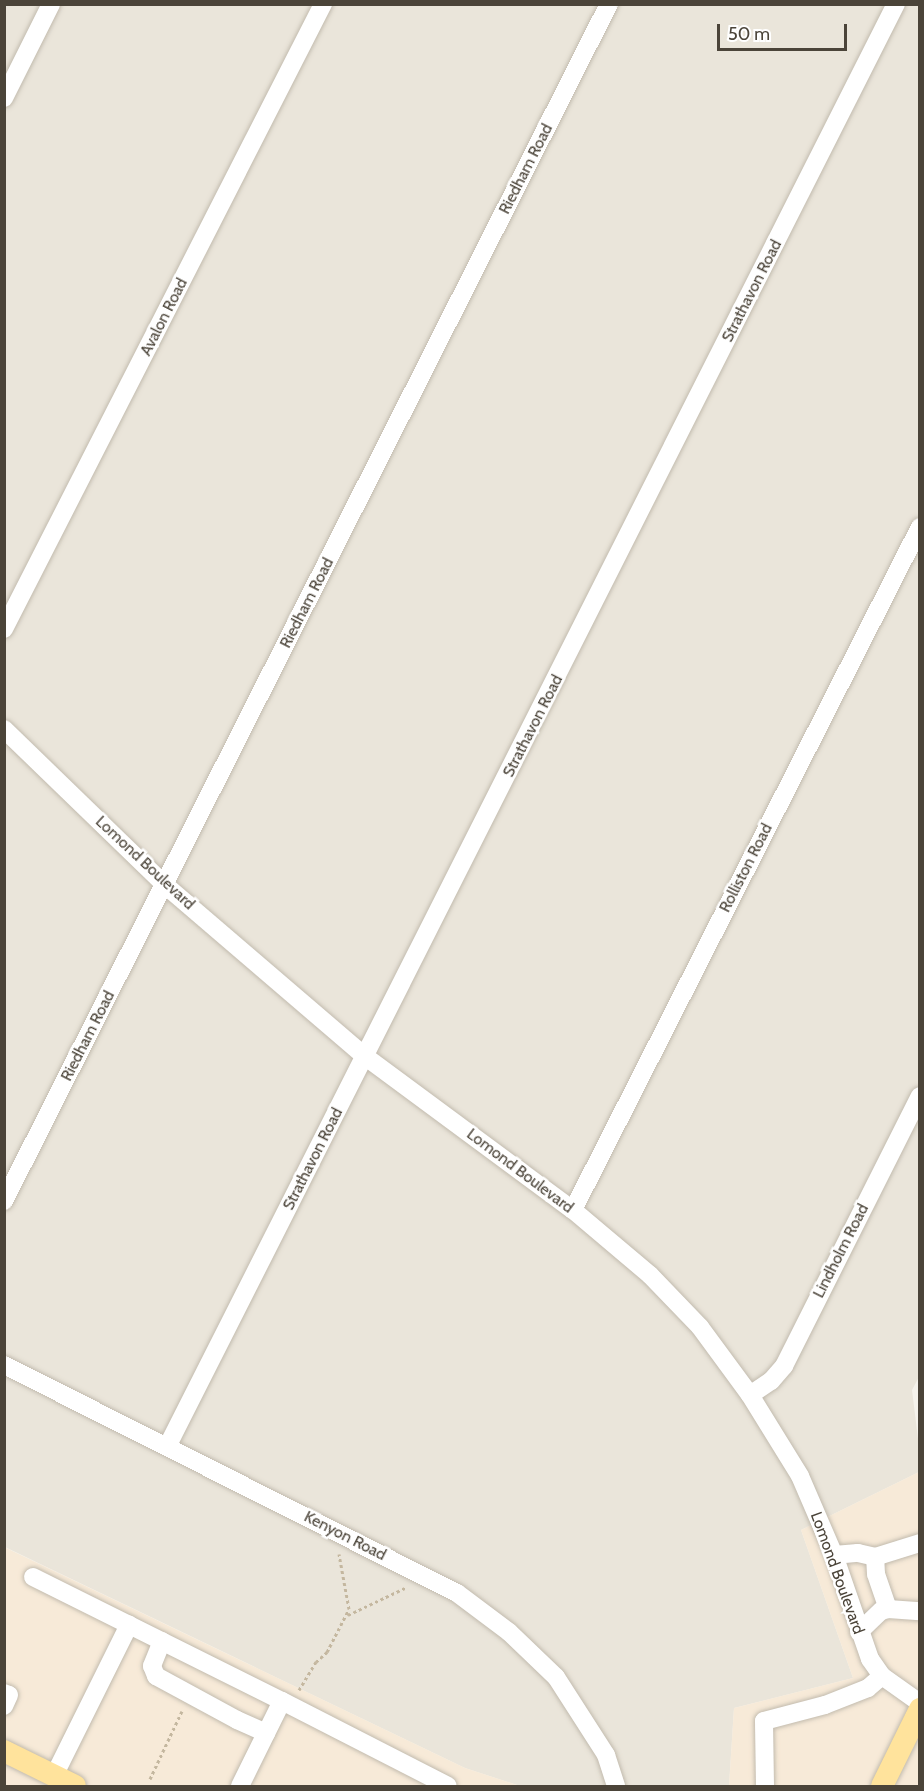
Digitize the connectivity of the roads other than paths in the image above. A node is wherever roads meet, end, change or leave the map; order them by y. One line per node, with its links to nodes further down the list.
1 (51, 4): 5 (street)
2 (323, 4): 7 (street, Avalon Road)
3 (609, 4): 9 (street, Riedham Road)
4 (896, 4): 10 (street, Strathavon Road)
5 (4, 98)
6 (920, 527): 13 (street, Rolliston Road)
7 (4, 628)
8 (4, 729): 9 (street, Lomond Boulevard)
9 (165, 885): 10 (street, Lomond Boulevard); 12 (street, Riedham Road)
10 (366, 1056): 13 (street, Lomond Boulevard); 16 (street, Strathavon Road)
11 (920, 1096): 15 (street, Lindholm Road)
12 (4, 1201)
13 (573, 1210): 15 (street, Lomond Boulevard)
14 (4, 1365): 16 (street, Kenyon Road)
15 (750, 1395): 18 (street, Lomond Boulevard)
16 (168, 1445): 39 (street, Kenyon Road)
17 (920, 1543): 19 (street)
18 (834, 1555): 19 (street); 24 (street, Lomond Boulevard)
19 (875, 1557): 21 (street)
20 (33, 1577): 23 (street)
21 (888, 1609): 22 (street); 24 (street)
22 (920, 1611)
23 (129, 1624): 25 (street); 34 (street)
24 (859, 1632): 26 (street, Lomond Boulevard)
25 (162, 1641): 28 (street); 32 (street)
26 (882, 1676): 29 (street, Lomond Boulevard); 40 (street)
27 (4, 1693): 30 (street)
28 (289, 1697): 32 (street); 38 (street)
29 (920, 1702)
30 (4, 1706)
31 (920, 1709): 35 (main road)
32 (266, 1733): 37 (street)
33 (4, 1751): 34 (main road)
34 (54, 1776): 36 (main road)
35 (887, 1785)
36 (75, 1786)
37 (240, 1786)
38 (448, 1786)
39 (616, 1786)
40 (765, 1786)

